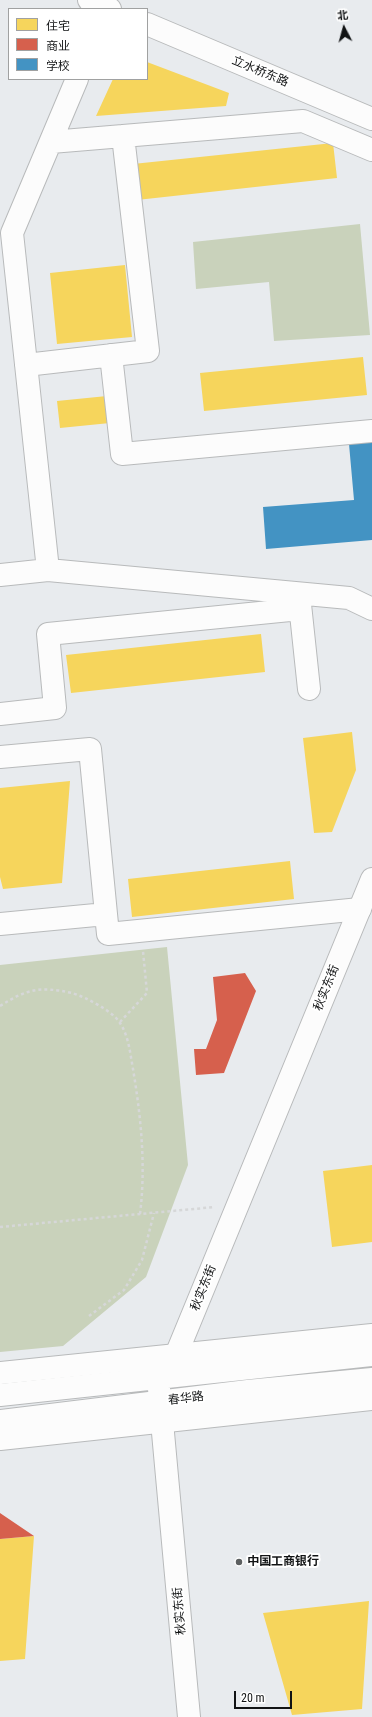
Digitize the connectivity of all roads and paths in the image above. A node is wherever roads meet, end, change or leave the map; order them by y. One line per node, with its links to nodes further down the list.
1 (89, 0): 2 (street)
2 (108, 8)
3 (148, 24): 5 (street, 立水桥东路)
4 (77, 80): 7 (street)
5 (372, 119)
6 (123, 136): 7 (street); 8 (street); 10 (street)
7 (51, 142): 9 (street)
8 (372, 150)
9 (8, 272): 11 (street)
10 (111, 355): 11 (street); 12 (street)
11 (26, 365): 13 (street)
12 (372, 431)
13 (48, 570): 14 (street); 15 (street)
14 (0, 575)
15 (299, 602): 16 (street); 17 (street); 18 (street)
16 (372, 609)
17 (309, 689)
18 (0, 714)
19 (0, 757): 22 (street)
20 (372, 878): 21 (street, 秋实东街)
21 (360, 909): 24 (street); 27 (street, 秋实东街)
22 (106, 914): 23 (street); 24 (street)
23 (0, 924)
24 (142, 931): 26 (path)
25 (0, 1006): 26 (path)
26 (120, 1022): 29 (path)
27 (238, 1205): 28 (path); 33 (street, 秋实东街)
28 (154, 1212): 29 (path); 31 (path)
29 (140, 1214): 30 (path)
30 (0, 1227)
31 (89, 1316)
32 (372, 1335): 33 (street)
33 (176, 1355): 35 (street); 36 (street, 秋实东街)
34 (372, 1355): 36 (street, 春华路)
35 (0, 1373)
36 (158, 1378): 38 (street, 春华路); 40 (street, 秋实东街)
37 (372, 1379): 40 (street, 春华路)
38 (0, 1394)
39 (372, 1399): 40 (street)
40 (161, 1412): 41 (street, 春华路); 42 (street); 43 (street, 秋实东街)
41 (0, 1421)
42 (0, 1439)
43 (189, 1717)

